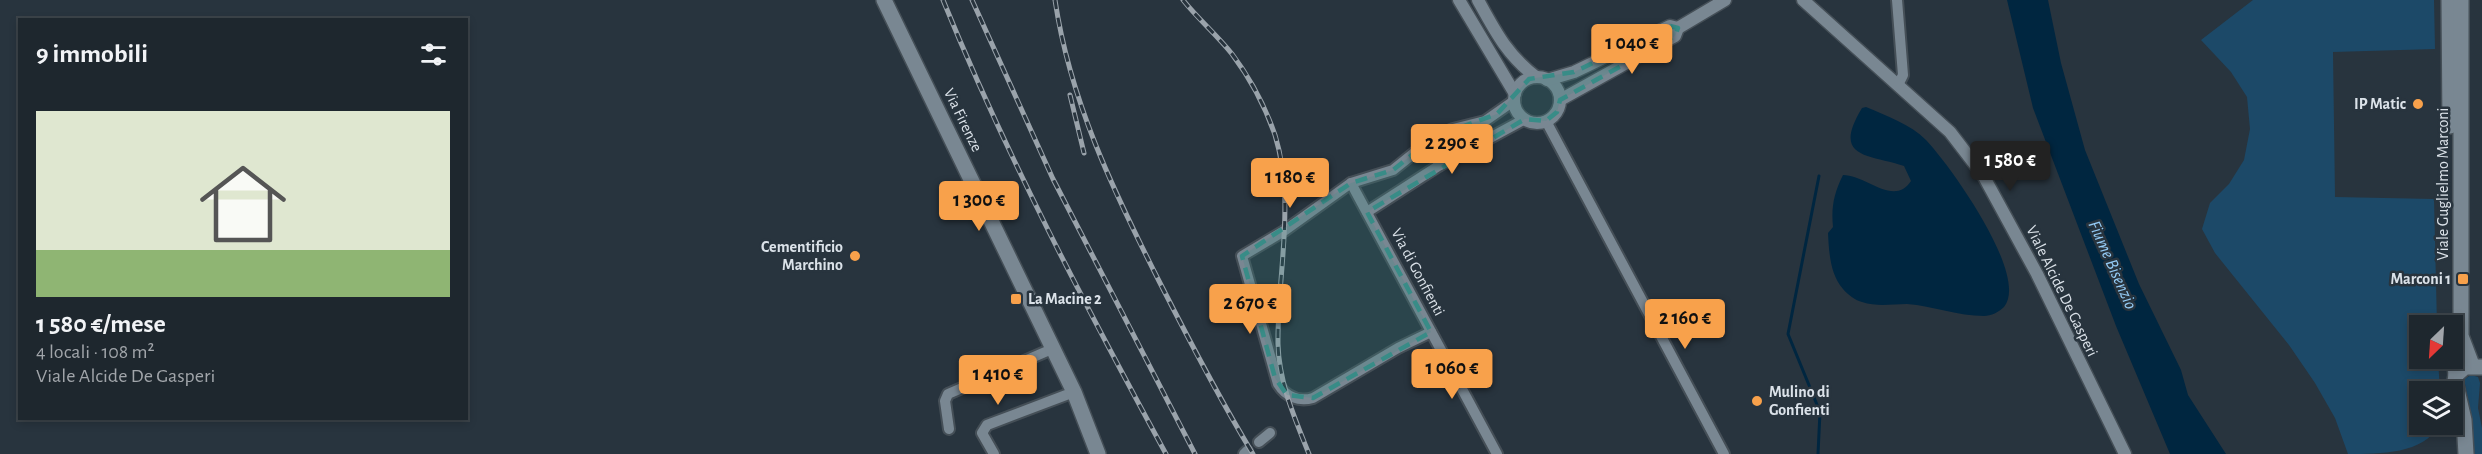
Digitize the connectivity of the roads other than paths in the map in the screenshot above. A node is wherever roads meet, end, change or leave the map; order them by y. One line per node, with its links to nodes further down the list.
1 (884, 0): 22 (main road, Via Firenze)
2 (1459, 0): 12 (street)
3 (1478, 0): 10 (street)
4 (1725, 0): 9 (street)
5 (1803, 0): 11 (street, Viale Alcide De Gasperi)
6 (1897, 0): 11 (street)
7 (2450, 0): 20 (main road, Viale Guglielmo Marconi)
8 (2460, 0): 23 (main road, Viale Guglielmo Marconi)
9 (1678, 28): 10 (street); 13 (street)
10 (1542, 78): 12 (street); 13 (street)
11 (1898, 85): 34 (street, Viale Alcide De Gasperi)
12 (1515, 97): 14 (street); 16 (street)
13 (1560, 100): 15 (street)
14 (1525, 119): 15 (street); 17 (street)
15 (1546, 121): 33 (street)
16 (1434, 137): 17 (street); 18 (street)
17 (1440, 165): 19 (street)
18 (1351, 183): 19 (street, Via di Gonfienti); 21 (street, Via di Gonfienti)
19 (1367, 212): 21 (street, Via di Gonfienti)
20 (2452, 315)
21 (1431, 332): 32 (street)
22 (1052, 349): 26 (main road, Via Firenze); 27 (street)
23 (2477, 366): 25 (main road)
24 (2455, 369): 25 (main road)
25 (2456, 375): 35 (main road)
26 (1074, 392): 30 (street); 31 (main road, Via Firenze)
27 (949, 429)
28 (1270, 433): 29 (street)
29 (1259, 442)
30 (994, 454)
31 (1098, 454)
32 (1497, 454)
33 (1724, 454)
34 (2125, 454)
35 (2466, 454)

